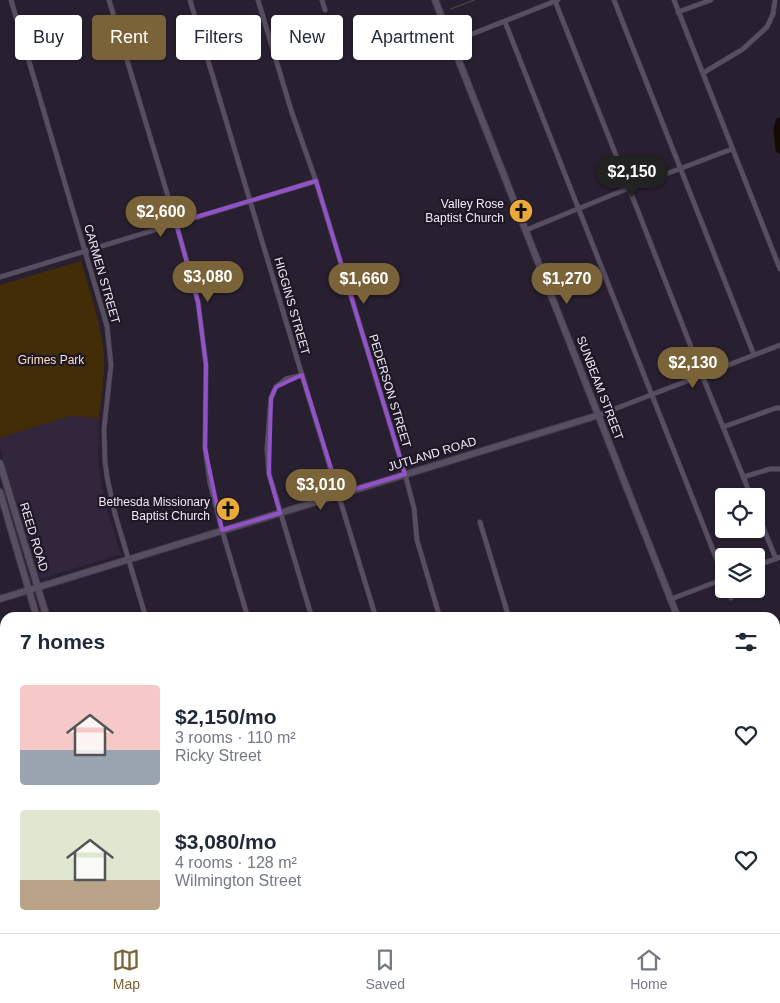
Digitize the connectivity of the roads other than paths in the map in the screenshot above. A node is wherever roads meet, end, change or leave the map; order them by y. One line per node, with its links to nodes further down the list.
1 (11, 0): 27 (street, CARMEN STREET)
2 (109, 0): 25 (street)
3 (190, 0): 23 (street, HIGGINS STREET)
4 (258, 0): 21 (street, PEDERSON STREET)
5 (322, 0): 12 (street)
6 (435, 0): 14 (street, SUNBEAM STREET)
7 (614, 0): 20 (street)
8 (674, 0): 13 (street)
9 (711, 0): 13 (street)
10 (775, 0): 18 (street)
11 (556, 1): 15 (street); 22 (street)
12 (325, 10)
13 (678, 12): 18 (street)
14 (441, 15)
15 (505, 22): 16 (street); 24 (street)
16 (472, 34)
17 (459, 60): 26 (street, SUNBEAM STREET)
18 (703, 73): 19 (street)
19 (732, 149): 20 (street); 28 (street)
20 (681, 169): 22 (street); 31 (street)
21 (316, 181): 23 (street); 40 (street, PEDERSON STREET)
22 (629, 188): 24 (street); 33 (street)
23 (250, 201): 25 (street); 32 (street, HIGGINS STREET)
24 (579, 208): 26 (street); 34 (street)
25 (176, 223): 27 (street); 49 (street)
26 (526, 230): 36 (street, SUNBEAM STREET)
27 (86, 251): 29 (street); 53 (street, CARMEN STREET)
28 (780, 269)
29 (0, 277)
30 (780, 345): 31 (street, JUTLAND ROAD)
31 (754, 355): 33 (street, JUTLAND ROAD)
32 (302, 375): 44 (street, HIGGINS STREET); 46 (street)
33 (702, 375): 34 (street, JUTLAND ROAD); 37 (street)
34 (651, 394): 36 (street, JUTLAND ROAD); 51 (street)
35 (780, 408): 37 (street)
36 (599, 415): 40 (street, JUTLAND ROAD); 59 (street, SUNBEAM STREET)
37 (723, 426): 41 (street)
38 (0, 463): 45 (street, REED ROAD)
39 (780, 469): 41 (street)
40 (405, 474): 44 (street, JUTLAND ROAD); 66 (street, PEDERSON STREET)
41 (743, 477): 42 (street)
42 (748, 488)
43 (0, 492): 47 (street, REED ROAD)
44 (338, 494): 46 (street, JUTLAND ROAD); 65 (street, HIGGINS STREET)
45 (14, 511): 47 (street); 56 (street, REED ROAD)
46 (280, 512): 49 (street, JUTLAND ROAD); 64 (street)
47 (6, 513): 57 (street, REED ROAD)
48 (480, 522): 67 (street)
49 (222, 530): 53 (street, JUTLAND ROAD); 63 (street)
50 (765, 530): 52 (street)
51 (715, 556)
52 (778, 558): 54 (street)
53 (129, 559): 56 (street, JUTLAND ROAD); 62 (street, CARMEN STREET)
54 (765, 563)
55 (715, 582): 59 (street)
56 (38, 588): 57 (street, JUTLAND ROAD); 61 (street, REED ROAD)
57 (29, 590): 58 (street, JUTLAND ROAD); 60 (street, REED ROAD)
58 (0, 599)
59 (671, 599): 68 (street, SUNBEAM STREET)
60 (35, 612)
61 (45, 612)
62 (144, 612)
63 (246, 612)
64 (310, 612)
65 (374, 612)
66 (438, 612)
67 (507, 612)
68 (676, 612)

